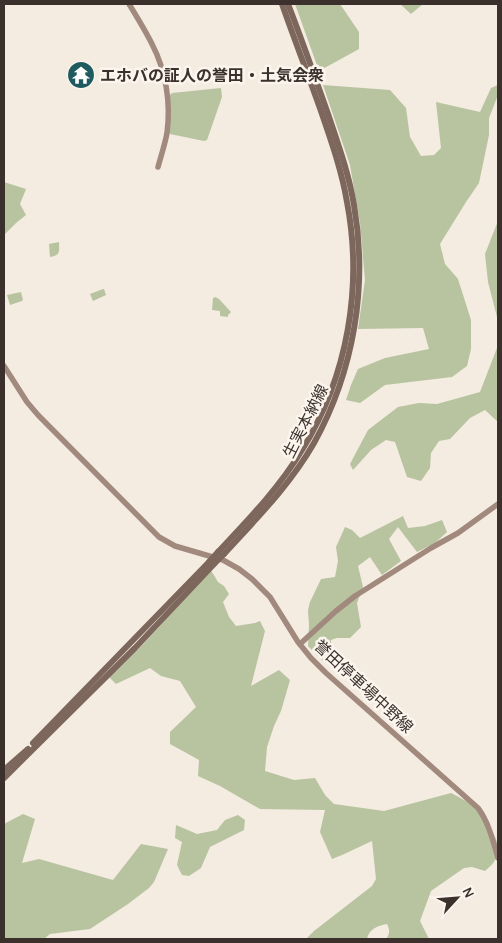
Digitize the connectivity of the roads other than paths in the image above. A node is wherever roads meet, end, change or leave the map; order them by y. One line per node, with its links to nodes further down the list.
1 (129, 4): 4 (main road)
2 (282, 4): 7 (main road, 生実本納線)
3 (288, 4): 7 (main road, 生実本納線)
4 (158, 167)
5 (4, 366): 8 (main road, 誉田停車場中野線)
6 (498, 504): 8 (main road)
7 (221, 553): 9 (main road, 生実本納線, bridge)
8 (300, 644): 13 (main road, 誉田停車場中野線)
9 (29, 750): 10 (main road); 11 (main road, 生実本納線); 12 (main road)
10 (4, 770)
11 (4, 777)
12 (4, 783)
13 (498, 858)

